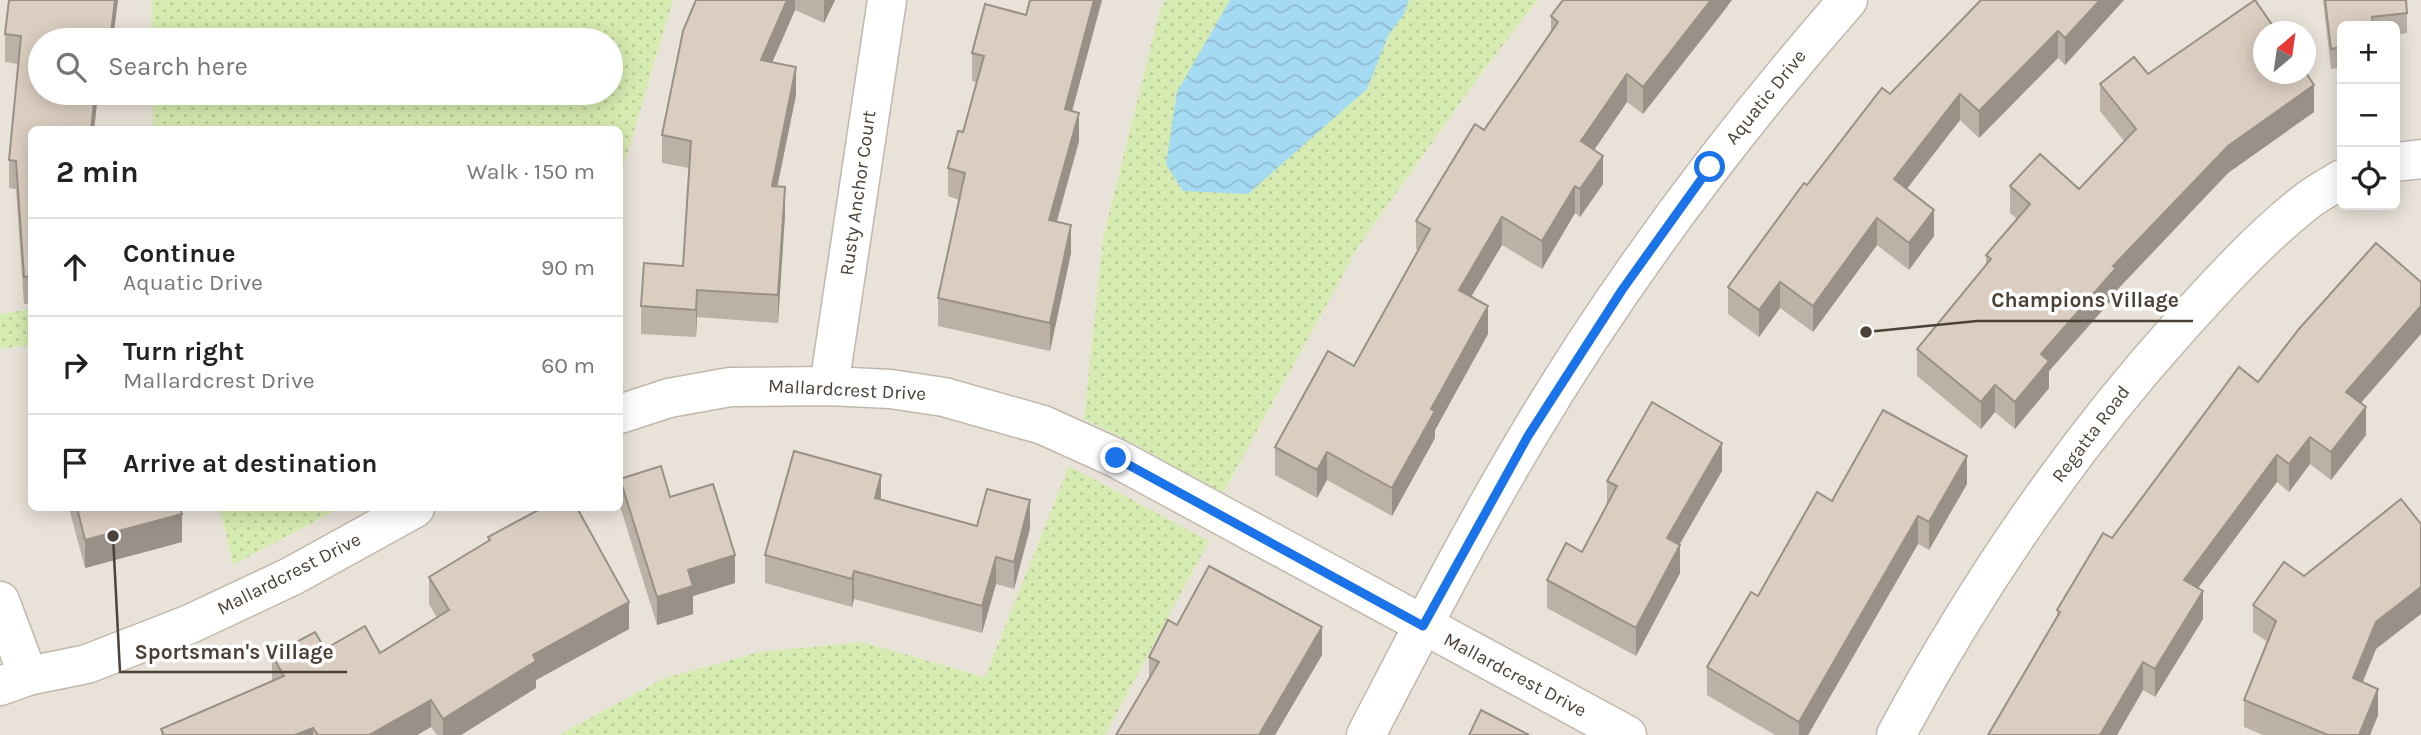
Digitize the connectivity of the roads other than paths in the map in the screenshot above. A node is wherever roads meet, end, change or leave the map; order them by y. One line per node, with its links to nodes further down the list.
1 (887, 0): 6 (street, Rusty Anchor Court)
2 (1848, 0): 10 (street, Aquatic Drive)
3 (2421, 159): 4 (street)
4 (2400, 161)
5 (2337, 182): 14 (street, Regatta Road)
6 (829, 386): 7 (street, Mallardcrest Drive); 10 (street, Mallardcrest Drive)
7 (623, 413)
8 (410, 511): 11 (street, Mallardcrest Drive)
9 (0, 601): 11 (street)
10 (1423, 626): 12 (street, Aquatic Drive); 13 (street, Mallardcrest Drive)
11 (14, 681)
12 (1366, 735)
13 (1627, 735)
14 (1896, 735)

